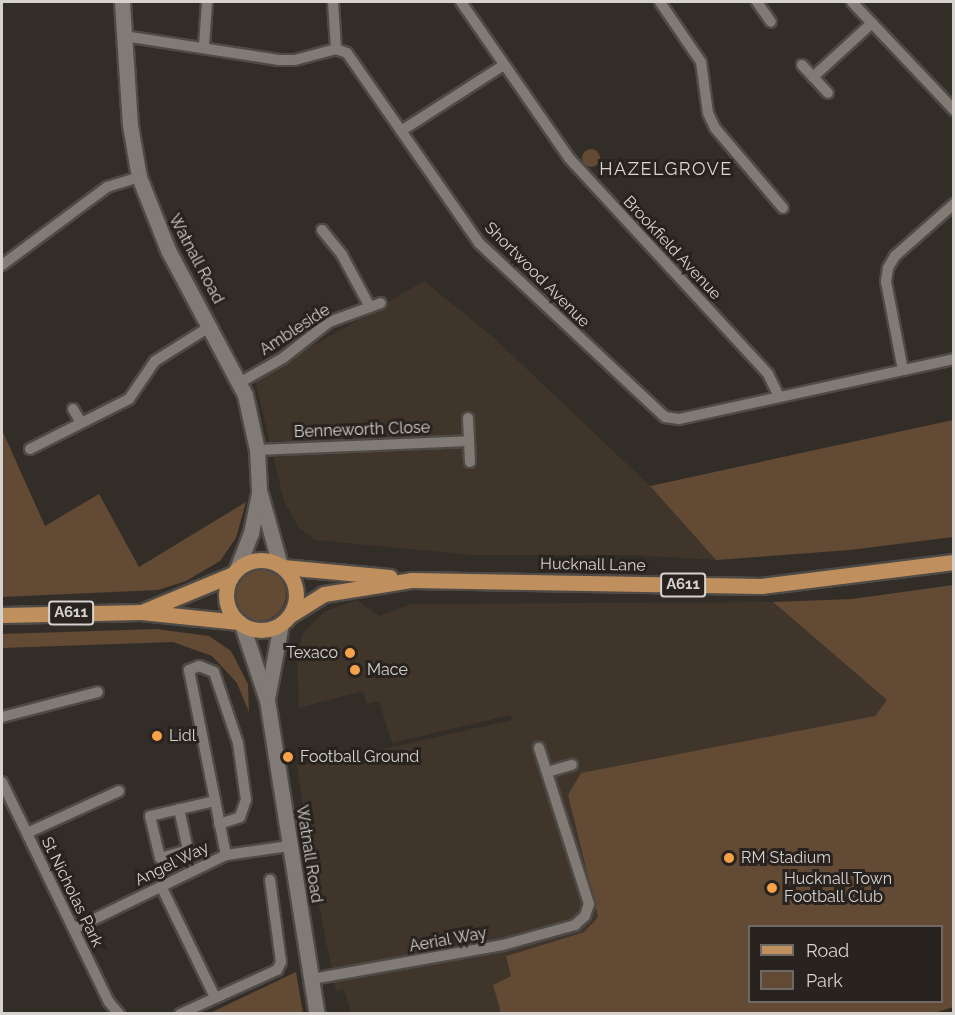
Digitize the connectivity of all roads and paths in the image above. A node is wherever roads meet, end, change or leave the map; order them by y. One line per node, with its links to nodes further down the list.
1 (122, 2): 10 (main road, Watnall Road)
2 (207, 2): 11 (street)
3 (333, 2): 12 (street)
4 (461, 2): 13 (street, Brookfield Avenue)
5 (660, 2): 21 (street)
6 (757, 2): 8 (street)
7 (852, 2): 9 (street)
8 (771, 22)
9 (872, 23): 15 (street); 17 (street)
10 (124, 36): 11 (street); 19 (main road, Watnall Road)
11 (204, 46): 12 (street)
12 (336, 49): 18 (street, Shortwood Avenue)
13 (504, 65): 18 (street); 28 (street, Brookfield Avenue)
14 (802, 65): 15 (street)
15 (813, 77): 16 (street)
16 (828, 93)
17 (954, 110)
18 (401, 131): 28 (street, Shortwood Avenue)
19 (139, 177): 23 (street); 24 (main road, Watnall Road)
20 (954, 204): 26 (street)
21 (783, 207)
22 (322, 230): 27 (street, Ambleside)
23 (2, 265)
24 (211, 326): 27 (main road, Watnall Road); 31 (street)
25 (954, 359): 26 (street, Shortwood Avenue)
26 (903, 370): 28 (street, Shortwood Avenue)
27 (240, 384): 34 (main road, Watnall Road)
28 (779, 397)
29 (73, 408): 31 (street)
30 (468, 418): 32 (street)
31 (81, 423): 33 (street)
32 (469, 441): 34 (street, Benneworth Close); 35 (street)
33 (30, 449)
34 (257, 450): 36 (main road, Watnall Road)
35 (470, 462)
36 (259, 490): 38 (main road, Watnall Road); 39 (main road, Watnall Road)
37 (954, 562): 40 (main road, Hucknall Lane / A611)
38 (282, 566): 39 (main road); 40 (main road, Hucknall Lane / A611); 43 (main road)
39 (234, 572): 41 (main road, A611); 44 (main road)
40 (411, 580): 43 (main road, Hucknall Lane / A611)
41 (141, 612): 42 (main road, A611); 44 (main road, A611)
42 (2, 615)
43 (285, 620): 44 (main road); 46 (main road, Watnall Road)
44 (240, 624): 46 (main road, Watnall Road)
45 (98, 692): 47 (street)
46 (267, 700): 57 (main road, Watnall Road)
47 (2, 717)
48 (539, 748): 50 (street)
49 (572, 765): 50 (street)
50 (547, 772): 62 (street, Aerial Way)
51 (2, 782): 56 (street, St Nicholas Park)
52 (119, 791): 56 (street)
53 (215, 801): 54 (street); 55 (street); 55 (street)
54 (179, 809): 54 (street)
55 (219, 824): 58 (street)
56 (27, 834): 61 (street, St Nicholas Park)
57 (289, 846): 58 (street, Angel Way); 62 (main road, Watnall Road)
58 (226, 855): 60 (street, Angel Way)
59 (270, 880): 63 (street)
60 (161, 886): 61 (street, Angel Way); 63 (street)
61 (74, 929): 64 (street, St Nicholas Park)
62 (312, 979): 66 (main road, Watnall Road)
63 (215, 997): 65 (street)
64 (119, 1014)
65 (180, 1014)
66 (317, 1014)

